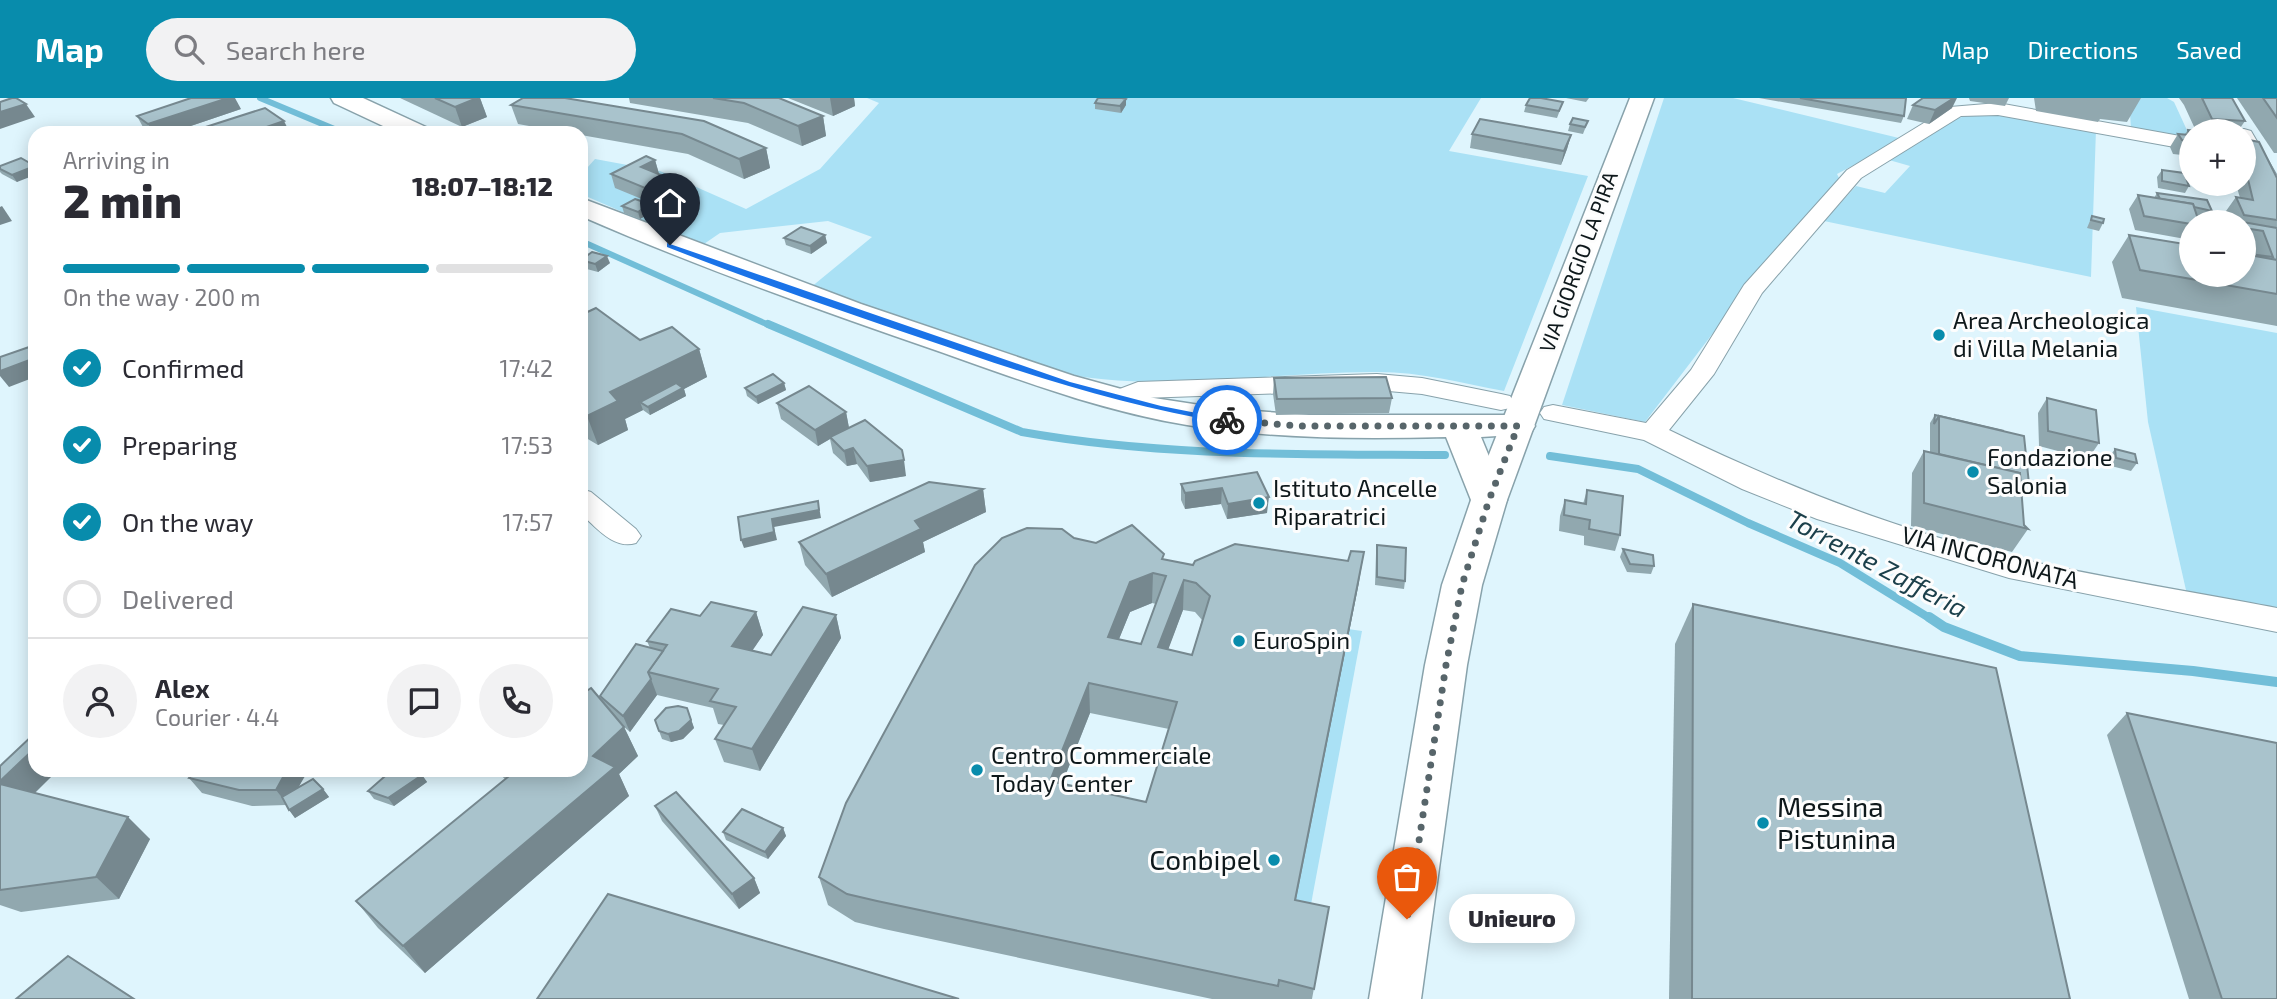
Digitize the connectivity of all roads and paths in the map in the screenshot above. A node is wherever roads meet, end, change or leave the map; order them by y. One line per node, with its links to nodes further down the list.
1 (343, 98): 3 (street)
2 (1642, 98): 9 (street, VIA GIORGIO LA PIRA)
3 (404, 126)
4 (2179, 142): 11 (street)
5 (2256, 159): 6 (street)
6 (2277, 194)
7 (588, 209): 8 (street)
8 (1118, 398): 9 (street, VIA INCORONATA); 10 (street)
9 (1524, 414): 10 (street); 11 (street, VIA INCORONATA); 12 (street, VIA GIORGIO LA PIRA)
10 (1459, 426): 12 (street)
11 (1652, 433): 15 (street, VIA INCORONATA)
12 (1489, 500): 16 (street, VIA GIORGIO LA PIRA)
13 (588, 505): 14 (street)
14 (626, 536)
15 (2277, 620)
16 (1395, 999)

